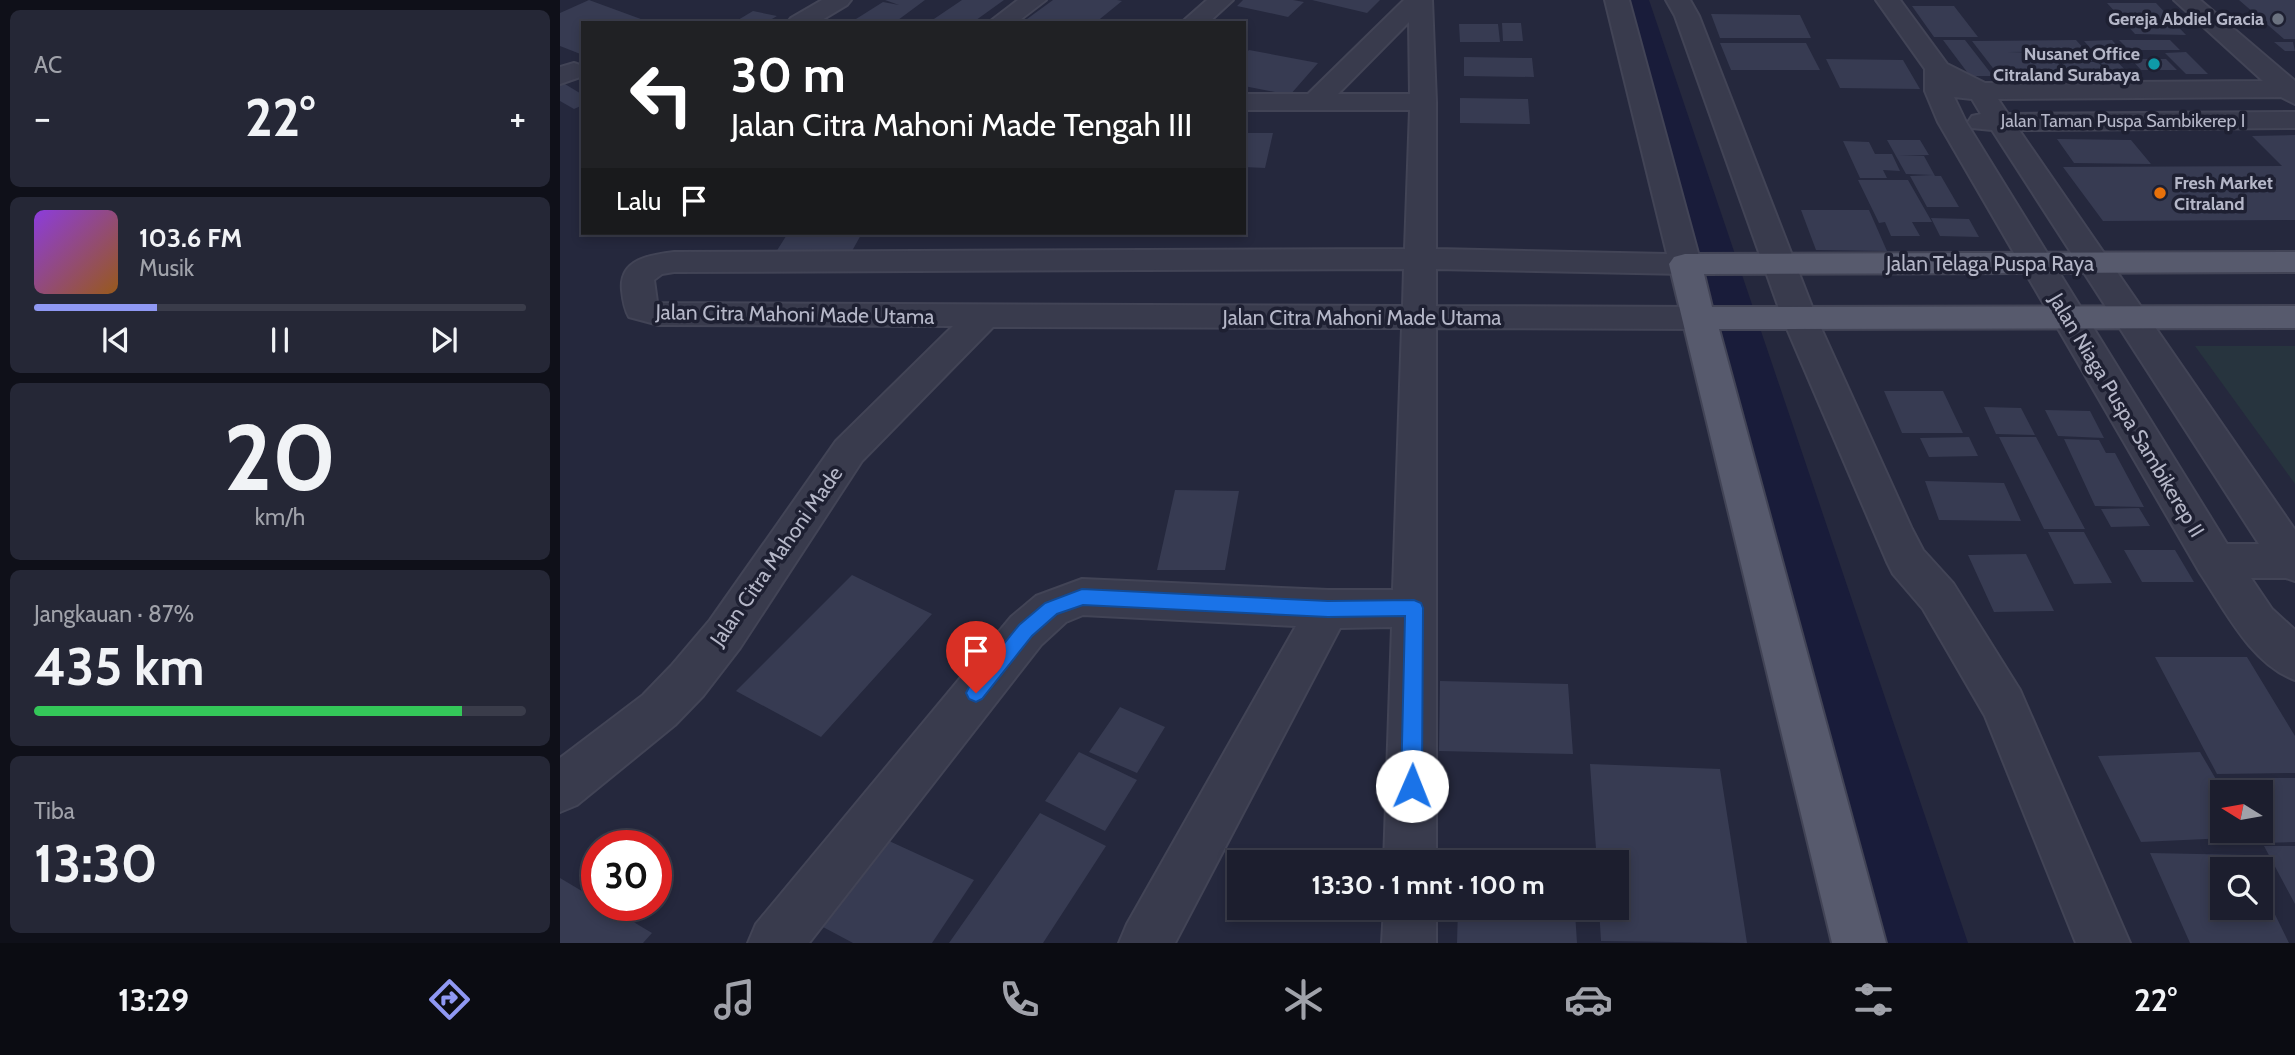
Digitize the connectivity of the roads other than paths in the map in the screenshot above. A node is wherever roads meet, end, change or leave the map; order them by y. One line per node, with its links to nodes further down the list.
1 (839, 0): 9 (street)
2 (1034, 0): 10 (street)
3 (1222, 0): 11 (street)
4 (1419, 0): 15 (street); 17 (street)
5 (1617, 0): 25 (street)
6 (1678, 0): 26 (street)
7 (1888, 0): 12 (street)
8 (2186, 0): 14 (street)
9 (802, 21)
10 (1003, 21)
11 (1196, 21)
12 (1938, 80): 13 (street); 19 (street, Jalan Niaga Puspa Sambikerep II)
13 (1979, 90): 14 (street, Jalan Taman Puspa Sambikerep I); 20 (street)
14 (2292, 92)
15 (1316, 101): 16 (street); 17 (street)
16 (1246, 102)
17 (1423, 102): 21 (street)
18 (2295, 120): 20 (street, Jalan Taman Puspa Sambikerep I)
19 (1952, 122): 20 (street, Jalan Taman Puspa Sambikerep I); 23 (street, Jalan Niaga Puspa Sambikerep II)
20 (2001, 122): 24 (street)
21 (1420, 259): 25 (street, Jalan Citra Mahoni Made Utama); 27 (street, Jalan Citra Mahoni Made Utama); 28 (street)
22 (2295, 262): 24 (main road, Jalan Telaga Puspa Raya)
23 (2035, 263): 24 (main road, Jalan Telaga Puspa Raya); 26 (main road, Jalan Telaga Puspa Raya); 30 (street, Jalan Niaga Puspa Sambikerep II)
24 (2096, 263): 31 (street)
25 (1695, 264): 26 (main road, Jalan Telaga Puspa Raya); 33 (main road)
26 (1775, 264): 29 (street)
27 (984, 316): 28 (street, Jalan Citra Mahoni Made Utama); 40 (street, Jalan Citra Mahoni Made)
28 (1419, 317): 33 (street, Jalan Citra Mahoni Made Utama); 36 (street)
29 (1793, 317): 30 (main road); 33 (main road); 47 (street)
30 (2067, 317): 31 (main road); 34 (street, Jalan Niaga Puspa Sambikerep II)
31 (2132, 317): 32 (main road); 35 (street)
32 (2295, 317)
33 (1710, 318): 46 (main road)
34 (2215, 561): 35 (street); 38 (street, Jalan Niaga Puspa Sambikerep II)
35 (2294, 562)
36 (1414, 608): 37 (street); 41 (street)
37 (1328, 609): 43 (street); 44 (street)
38 (2276, 622): 39 (street, Jalan Niaga Puspa Sambikerep II)
39 (2295, 660)
40 (560, 788)
41 (1410, 850)
42 (1409, 920): 45 (street)
43 (775, 943)
44 (1146, 943)
45 (1409, 943)
46 (1859, 943)
47 (2104, 943)

